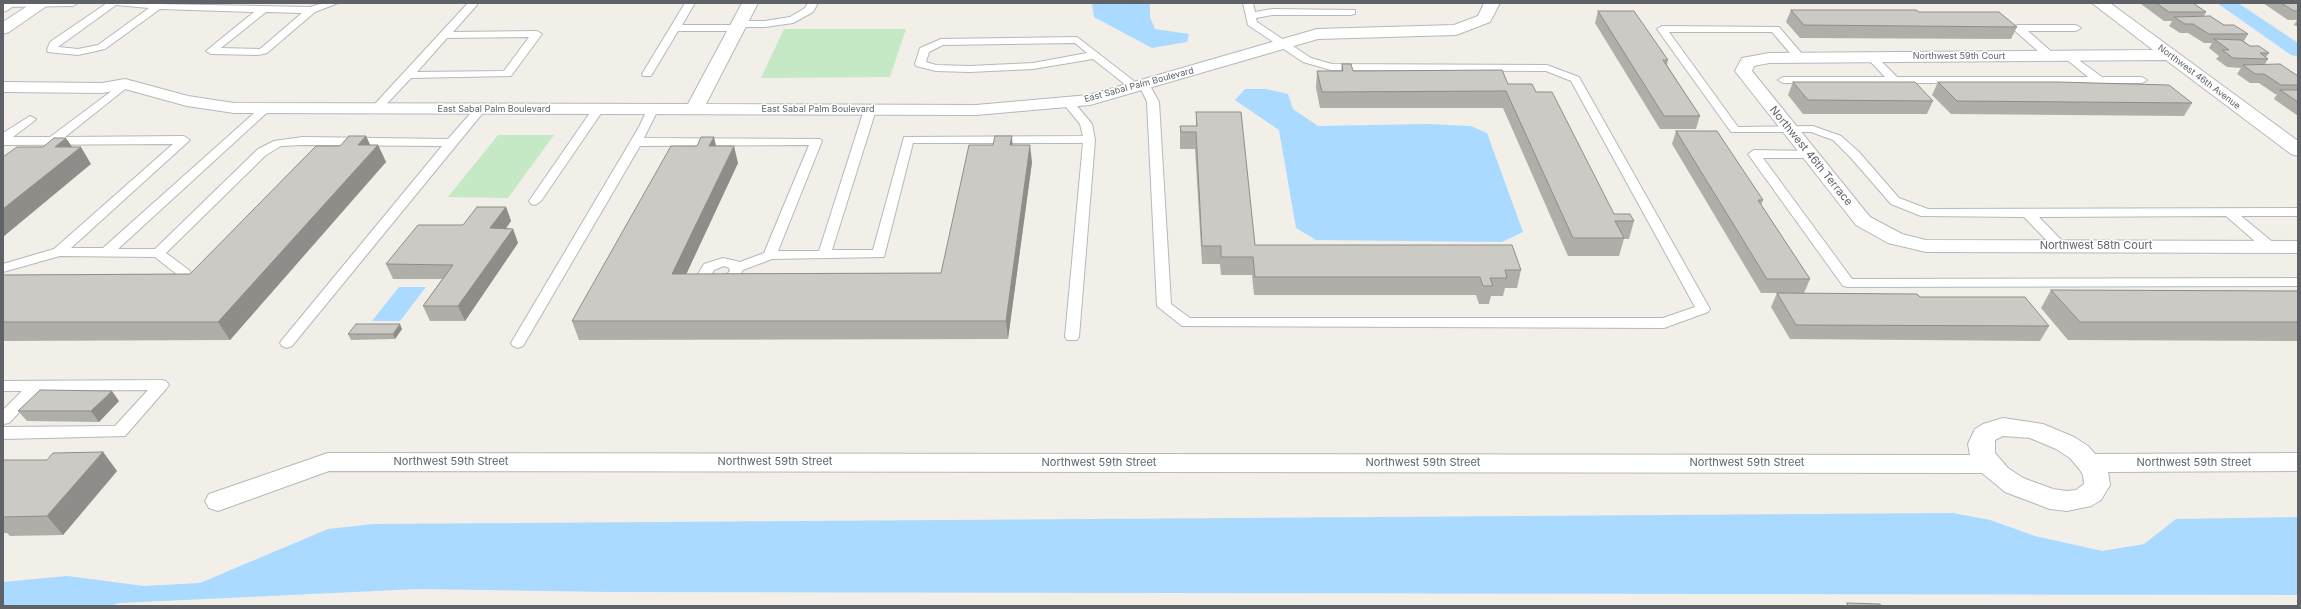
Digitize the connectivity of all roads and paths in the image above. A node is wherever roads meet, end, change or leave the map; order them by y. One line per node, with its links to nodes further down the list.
1 (42, 3): 2 (lane); 12 (lane); 22 (street)
2 (73, 3)
3 (113, 3): 13 (lane)
4 (118, 3): 13 (lane)
5 (333, 3): 16 (lane)
6 (690, 3): 20 (lane)
7 (750, 3): 19 (street)
8 (812, 3): 19 (lane)
9 (1248, 3): 18 (lane)
10 (1492, 3): 24 (street, East Sabal Palm Boulevard)
11 (2100, 3): 25 (street, Northwest 46th Avenue)
12 (6, 4)
13 (154, 5): 15 (lane)
14 (472, 5): 23 (lane)
15 (263, 10): 16 (lane); 16 (lane)
16 (311, 10)
17 (1351, 12): 18 (lane)
18 (1251, 16): 24 (lane)
19 (738, 26): 20 (lane); 45 (street)
20 (675, 28): 33 (lane)
21 (2076, 28): 27 (lane)
22 (3, 29)
23 (444, 35): 34 (lane); 34 (lane)
24 (1285, 44): 40 (street, East Sabal Palm Boulevard); 40 (lane)
25 (2170, 55): 28 (street, Northwest 59th Court); 57 (street, Northwest 46th Avenue)
26 (1096, 56): 26 (lane); 40 (lane)
27 (2050, 56): 28 (street, Northwest 59th Court); 29 (street, Northwest 59th Court)
28 (2069, 56): 37 (lane)
29 (1871, 57): 30 (street, Northwest 59th Court); 36 (lane)
30 (1799, 58): 31 (street, Northwest 59th Court); 51 (lane)
31 (1748, 62): 51 (street, Northwest 46th Terrace)
32 (3, 74): 39 (street, East Sabal Palm Boulevard)
33 (647, 74)
34 (408, 75): 46 (lane)
35 (1783, 80): 36 (lane)
36 (1894, 80): 37 (lane)
37 (2099, 80): 38 (lane)
38 (2142, 80)
39 (125, 84): 41 (street, East Sabal Palm Boulevard); 43 (street, East Sabal Palm Boulevard); 53 (lane)
40 (1140, 86): 42 (street, East Sabal Palm Boulevard)
41 (3, 87)
42 (1068, 102): 49 (street, East Sabal Palm Boulevard); 54 (lane)
43 (266, 108): 46 (street, East Sabal Palm Boulevard); 68 (lane)
44 (653, 108): 45 (street, East Sabal Palm Boulevard); 48 (street, East Sabal Palm Boulevard); 55 (lane)
45 (695, 108): 49 (street, East Sabal Palm Boulevard)
46 (376, 109): 47 (street, East Sabal Palm Boulevard)
47 (480, 109): 48 (street, East Sabal Palm Boulevard); 56 (lane)
48 (598, 109): 59 (lane)
49 (870, 110): 70 (lane)
50 (30, 119): 52 (lane)
51 (1789, 129): 58 (street, Northwest 46th Terrace); 62 (lane)
52 (3, 140): 53 (lane)
53 (53, 140): 67 (lane)
54 (1089, 140): 70 (lane); 76 (lane)
55 (636, 142): 71 (lane); 78 (lane)
56 (451, 143): 69 (lane); 77 (lane)
57 (2298, 150)
58 (1809, 154): 63 (street, Northwest 46th Terrace); 75 (lane)
59 (535, 201)
60 (2229, 212): 61 (lane); 62 (lane); 65 (lane)
61 (2298, 212)
62 (2028, 213): 64 (lane)
63 (1895, 239): 64 (street, Northwest 58th Court)
64 (2060, 246): 65 (street, Northwest 58th Court)
65 (2270, 247): 66 (street, Northwest 58th Court)
66 (2298, 247)
67 (59, 252): 68 (lane); 72 (lane)
68 (107, 252): 69 (lane)
69 (158, 253): 74 (lane)
70 (824, 254): 71 (lane)
71 (770, 255): 73 (lane)
72 (3, 268)
73 (736, 268)
74 (184, 273)
75 (2298, 282)
76 (1072, 337)
77 (286, 343)
78 (518, 343)
79 (3, 386): 80 (lane)
80 (36, 386): 81 (lane); 82 (lane)
81 (3, 419)
82 (3, 433)
83 (2298, 462): 84 (street, Northwest 59th Street)
84 (2089, 463): 85 (street); 85 (street)
85 (1988, 464): 86 (street, Northwest 59th Street)
86 (218, 501)

